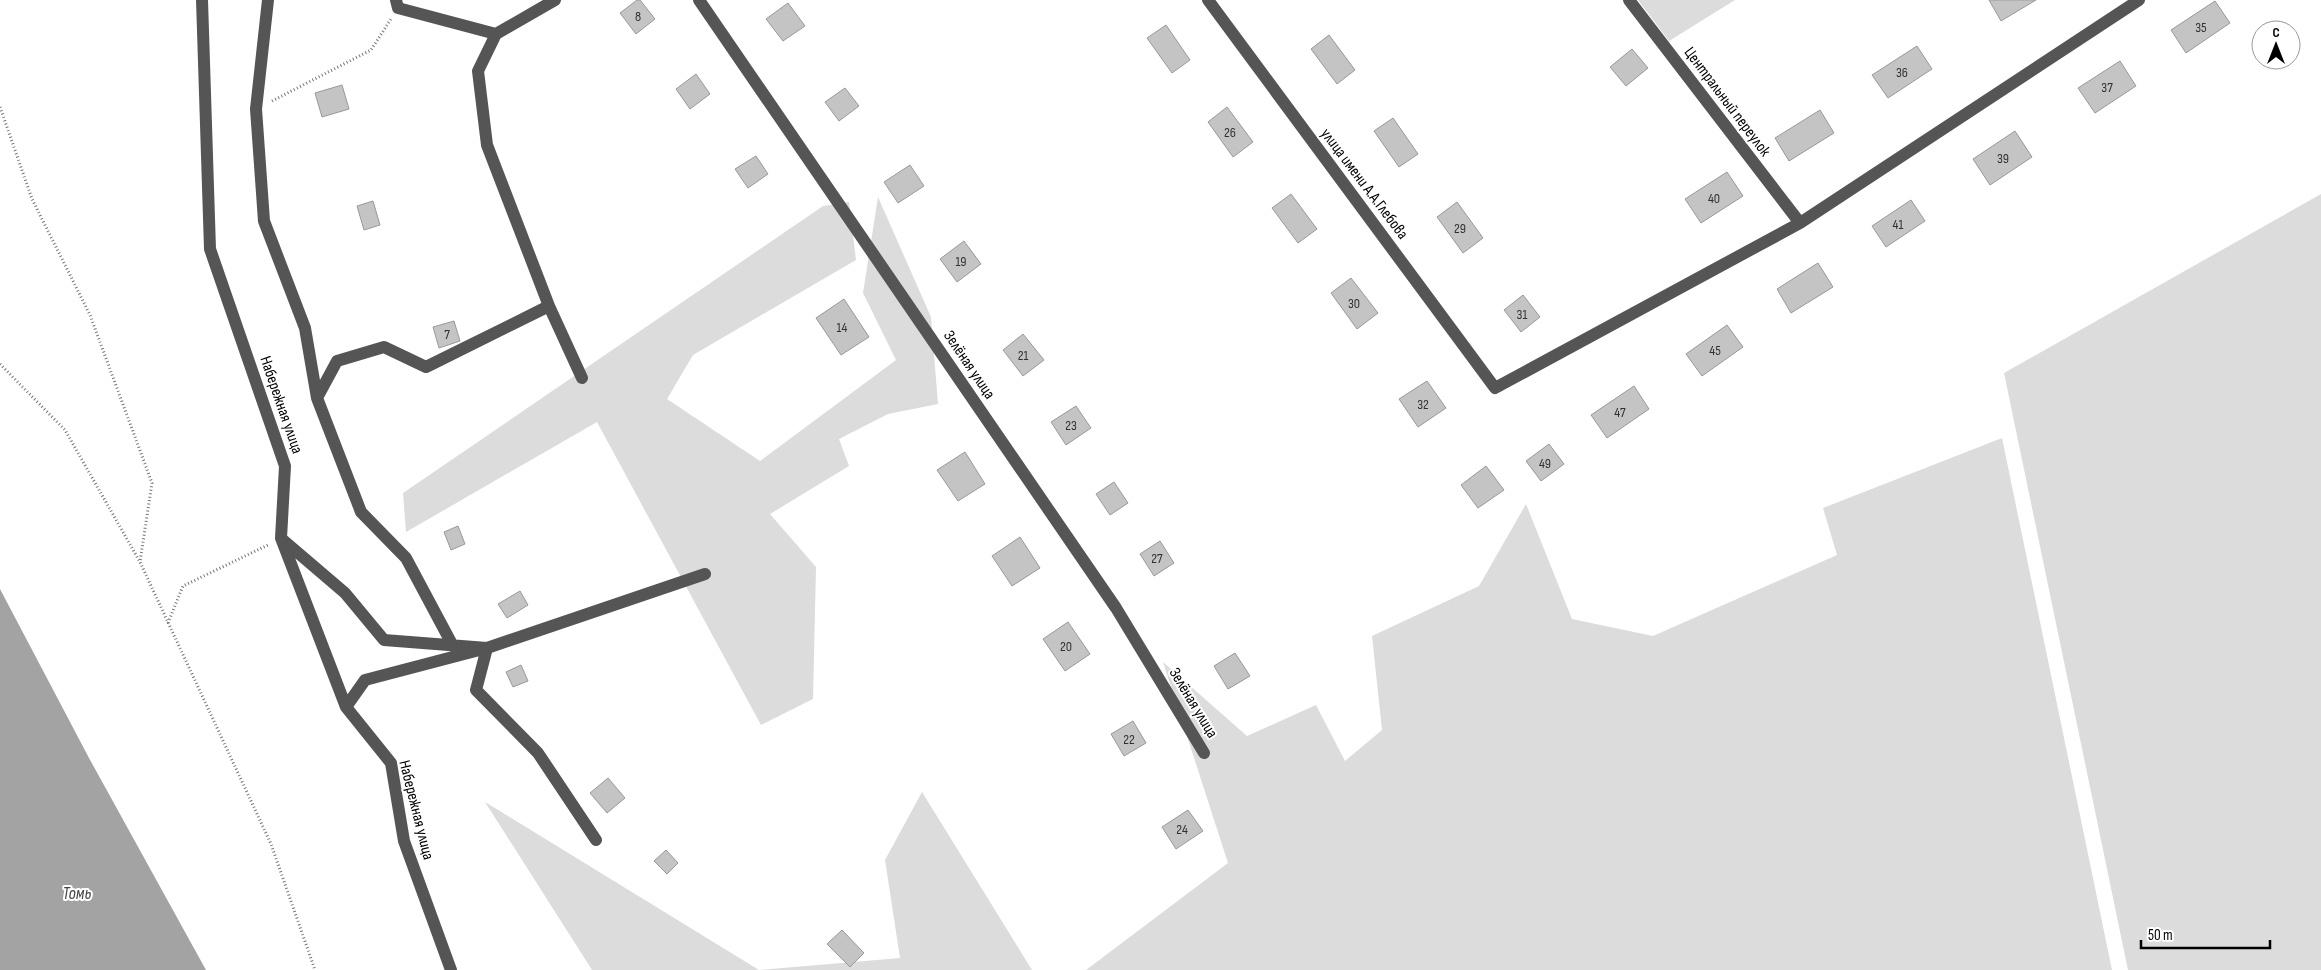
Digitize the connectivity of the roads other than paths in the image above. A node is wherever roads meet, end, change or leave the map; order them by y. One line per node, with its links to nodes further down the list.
1 (202, 0): 14 (street, Набережная улица)
2 (268, 0): 13 (street)
3 (555, 0): 9 (street)
4 (699, 0): 19 (street, Зелёная улица)
5 (1208, 0): 10 (street, улица имени А.А.Глебова)
6 (1629, 0): 10 (street, Центральный переулок)
7 (2139, 0): 10 (street)
8 (397, 4): 9 (street)
9 (496, 34): 11 (street)
10 (1800, 223)
11 (549, 306): 12 (street); 13 (street)
12 (582, 378)
13 (317, 398): 16 (street)
14 (281, 538): 16 (street); 18 (street, Набережная улица)
15 (705, 574): 17 (street)
16 (453, 646): 17 (street)
17 (487, 648): 18 (street); 20 (street)
18 (346, 707): 21 (street, Набережная улица)
19 (1204, 753)
20 (596, 840)
21 (451, 970)

